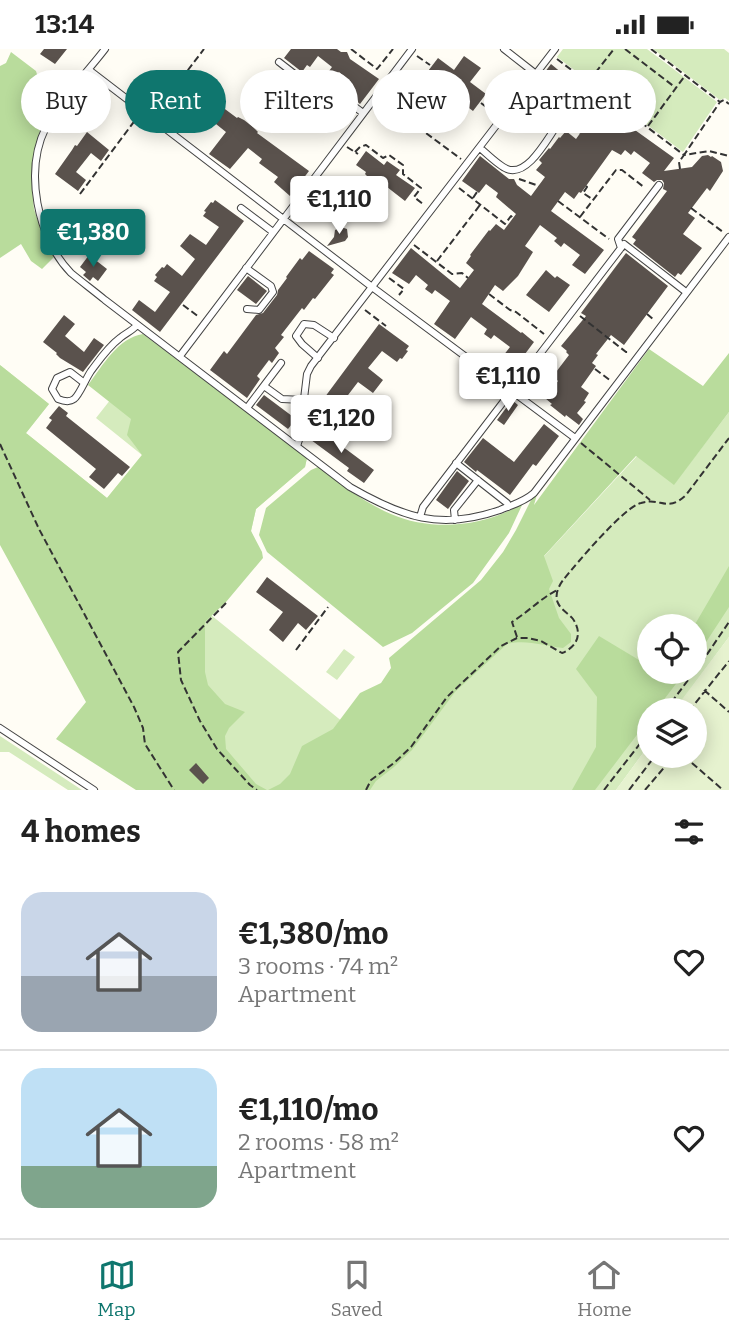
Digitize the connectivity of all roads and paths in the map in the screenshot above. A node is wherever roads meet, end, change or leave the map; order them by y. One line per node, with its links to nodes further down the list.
1 (105, 49): 13 (lane)
2 (204, 49): 14 (path)
3 (351, 49): 4 (path)
4 (393, 49)
5 (504, 49): 16 (lane)
6 (614, 49): 19 (path)
7 (625, 49): 22 (path)
8 (650, 49): 20 (path)
9 (411, 50): 12 (path); 15 (lane)
10 (553, 51): 17 (lane); 18 (path)
11 (279, 62): 29 (lane)
12 (430, 65)
13 (89, 70)
14 (188, 70)
15 (396, 70)
16 (531, 70)
17 (539, 70)
18 (574, 70)
19 (597, 70)
20 (686, 76): 22 (path); 25 (path)
21 (111, 87): 23 (lane)
22 (676, 88): 30 (path)
23 (125, 97)
24 (372, 101): 29 (lane)
25 (720, 101): 27 (path); 40 (path)
26 (481, 103): 28 (path)
27 (729, 104)
28 (484, 105)
29 (363, 113): 38 (lane)
30 (656, 115)
31 (43, 133): 80 (lane)
32 (126, 133): 49 (path)
33 (172, 133): 51 (lane)
34 (426, 133): 42 (path)
35 (491, 133): 39 (lane)
36 (552, 133): 39 (lane)
37 (655, 133): 40 (path)
38 (341, 142): 57 (path); 61 (lane)
39 (480, 148): 42 (lane)
40 (684, 155): 41 (path); 43 (path)
41 (729, 156)
42 (467, 164): 44 (lane)
43 (680, 169)
44 (452, 184): 50 (path); 57 (lane)
45 (659, 185): 48 (lane)
46 (586, 186): 52 (path)
47 (477, 192): 50 (path)
48 (653, 193): 52 (path); 65 (lane)
49 (80, 194)
50 (472, 198): 54 (path)
51 (258, 199): 58 (lane); 61 (lane)
52 (593, 200): 59 (path)
53 (558, 201): 59 (path)
54 (480, 205): 60 (path); 66 (path)
55 (241, 208): 58 (lane)
56 (691, 208): 63 (path)
57 (431, 211): 64 (lane)
58 (248, 213): 62 (lane)
59 (580, 217): 65 (path)
60 (513, 218)
61 (283, 219): 62 (lane); 70 (lane)
62 (273, 232): 67 (lane)
63 (729, 237): 71 (lane)
64 (408, 240): 66 (path); 68 (lane)
65 (621, 248): 71 (lane); 77 (lane)
66 (436, 262): 69 (path)
67 (246, 268): 76 (lane); 79 (lane)
68 (383, 273): 70 (lane); 73 (path)
69 (468, 278)
70 (372, 287): 73 (lane); 75 (lane)
71 (686, 292): 81 (lane)
72 (489, 294): 84 (path)
73 (394, 303): 93 (lane)
74 (183, 305): 79 (path)
75 (358, 305): 82 (path); 83 (lane)
76 (247, 309)
77 (574, 311): 84 (lane); 85 (path)
78 (647, 314): 81 (path)
79 (205, 322): 86 (lane)
80 (138, 325): 86 (lane); 90 (lane)
81 (662, 325): 85 (lane)
82 (386, 326)
83 (334, 338): 87 (lane); 87 (lane)
84 (551, 340): 93 (lane)
85 (639, 354): 91 (lane)
86 (180, 356): 95 (lane)
87 (318, 358): 94 (lane)
88 (281, 363): 92 (lane)
89 (595, 369): 91 (path)
90 (83, 382): 90 (lane)
91 (616, 384): 96 (lane)
92 (264, 386): 94 (lane); 95 (lane)
93 (511, 390): 96 (lane); 100 (lane)
94 (303, 400): 99 (lane)
95 (247, 408): 99 (lane)
96 (575, 438): 102 (path); 103 (lane)
97 (729, 438): 102 (path)
98 (0, 444): 125 (path)
99 (296, 446): 104 (lane)
100 (456, 463): 101 (lane); 104 (lane)
101 (478, 480): 103 (lane); 105 (lane)
102 (652, 502): 106 (path)
103 (508, 507): 105 (lane)
104 (420, 517): 105 (lane)
105 (455, 520)
106 (558, 590): 110 (path); 110 (path)
107 (226, 603): 126 (path)
108 (328, 607): 111 (path)
109 (729, 622): 112 (path)
110 (517, 638): 127 (path)
111 (296, 650)
112 (707, 654)
113 (729, 661): 115 (path)
114 (686, 684): 116 (path)
115 (704, 690): 117 (path); 118 (path)
116 (675, 698)
117 (698, 698)
118 (729, 712)
119 (0, 728): 124 (lane)
120 (637, 747): 128 (path)
121 (646, 768): 129 (path)
122 (664, 768): 130 (path)
123 (698, 768): 131 (path)
124 (94, 790)
125 (174, 790)
126 (257, 790)
127 (366, 790)
128 (604, 790)
129 (629, 790)
130 (645, 790)
131 (723, 790)

